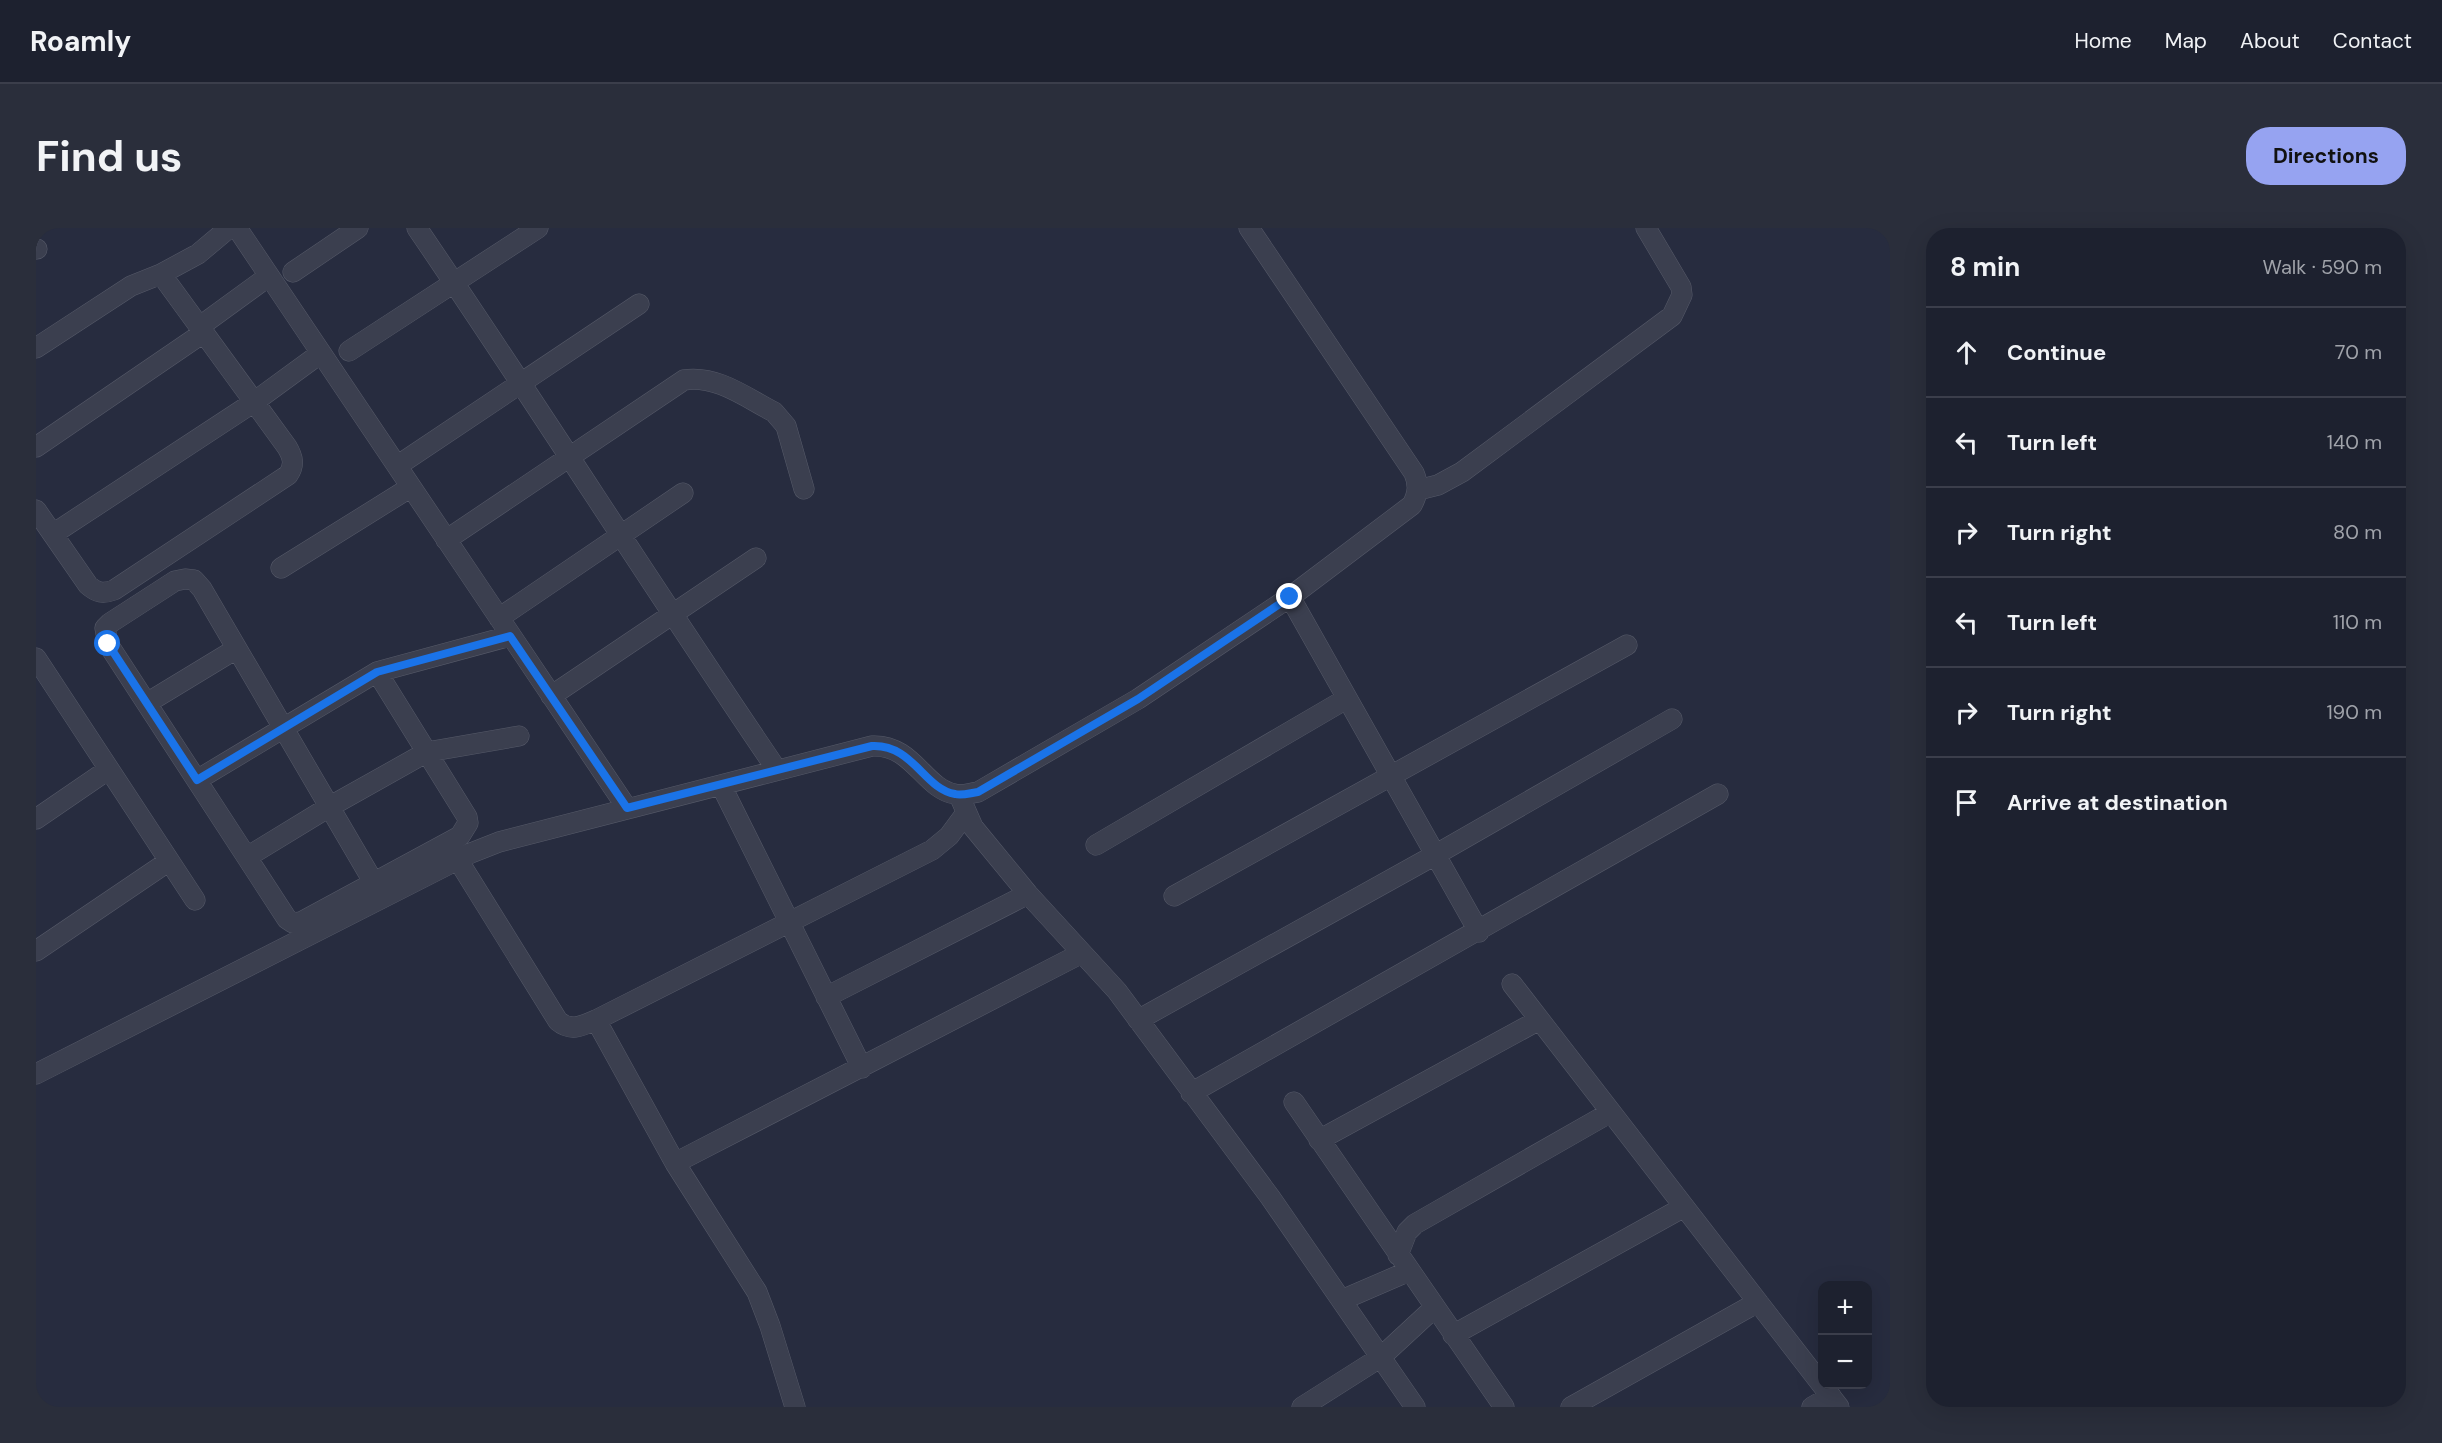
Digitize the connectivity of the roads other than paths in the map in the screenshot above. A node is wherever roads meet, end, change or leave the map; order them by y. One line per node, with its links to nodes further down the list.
1 (229, 228): 9 (street)
2 (237, 228): 10 (street)
3 (358, 228): 8 (street)
4 (417, 228): 11 (street)
5 (538, 228): 11 (street)
6 (1249, 228): 24 (street)
7 (1646, 228): 24 (street)
8 (292, 272)
9 (161, 274): 13 (street); 14 (street)
10 (269, 276): 13 (street); 16 (street)
11 (454, 283): 15 (street); 17 (street)
12 (639, 304): 17 (street)
13 (201, 330): 18 (street); 19 (street)
14 (36, 348)
15 (349, 351)
16 (321, 353): 18 (street); 21 (street)
17 (521, 382): 20 (street); 21 (street)
18 (254, 402): 27 (street); 27 (street)
19 (36, 447)
20 (570, 457): 23 (street); 28 (street); 29 (street)
21 (397, 466): 22 (street)
22 (411, 487): 29 (street); 31 (street)
23 (804, 489)
24 (1418, 490): 32 (street)
25 (683, 493): 28 (street)
26 (36, 510): 27 (street)
27 (53, 534)
28 (620, 536): 33 (street); 34 (street)
29 (446, 540): 34 (street)
30 (756, 558): 33 (street)
31 (281, 568)
32 (1290, 597): 42 (street); 54 (street)
33 (672, 615): 41 (street); 49 (street)
34 (499, 618): 35 (street)
35 (510, 636): 39 (street); 41 (street)
36 (1627, 645): 50 (street)
37 (236, 649): 43 (street); 43 (street); 45 (street)
38 (36, 657): 40 (street)
39 (377, 672): 45 (street); 47 (street)
40 (43, 685): 48 (street)
41 (551, 696): 56 (street)
42 (1346, 699): 50 (street); 58 (street)
43 (147, 703): 51 (street)
44 (1672, 718): 59 (street)
45 (282, 729): 51 (street); 55 (street)
46 (519, 736): 47 (street)
47 (427, 752): 55 (street); 63 (street)
48 (109, 769): 57 (street); 62 (street)
49 (777, 770): 52 (street); 54 (street)
50 (1390, 776): 59 (street); 65 (street)
51 (197, 780): 60 (street)
52 (721, 785): 56 (street); 67 (street)
53 (1718, 794): 68 (street)
54 (962, 804): 64 (street); 67 (street)
55 (328, 807): 60 (street); 63 (street)
56 (627, 808): 61 (street)
57 (36, 819)
58 (1096, 845)
59 (1435, 855): 68 (street); 74 (street)
60 (247, 857): 63 (street)
61 (458, 860): 73 (street); 77 (street)
62 (169, 861): 66 (street); 69 (street)
63 (374, 883)
64 (1028, 894): 70 (street); 72 (street)
65 (1174, 896)
66 (195, 900)
67 (789, 922): 72 (street); 73 (street)
68 (1479, 932): 78 (street)
69 (36, 951)
70 (1082, 953): 74 (street); 76 (street)
71 (1512, 984): 75 (street)
72 (826, 997): 76 (street)
73 (596, 1020): 82 (street)
74 (1138, 1020): 78 (street)
75 (1539, 1020): 80 (street); 81 (street)
76 (862, 1068): 82 (street)
77 (36, 1074)
78 (1191, 1093): 85 (street)
79 (1294, 1102): 81 (street)
80 (1611, 1112): 83 (street); 84 (street)
81 (1319, 1140): 84 (street)
82 (675, 1163): 91 (street)
83 (1684, 1207): 86 (street); 88 (street)
84 (1403, 1263): 85 (street); 87 (street)
85 (1342, 1300): 89 (street)
86 (1758, 1302): 90 (street); 95 (street)
87 (1434, 1308): 88 (street); 89 (street)
88 (1454, 1335): 94 (street)
89 (1381, 1357): 92 (street); 93 (street)
90 (1835, 1402): 96 (street)
91 (795, 1407)
92 (1302, 1407)
93 (1415, 1407)
94 (1504, 1407)
95 (1571, 1407)
96 (1812, 1407)

